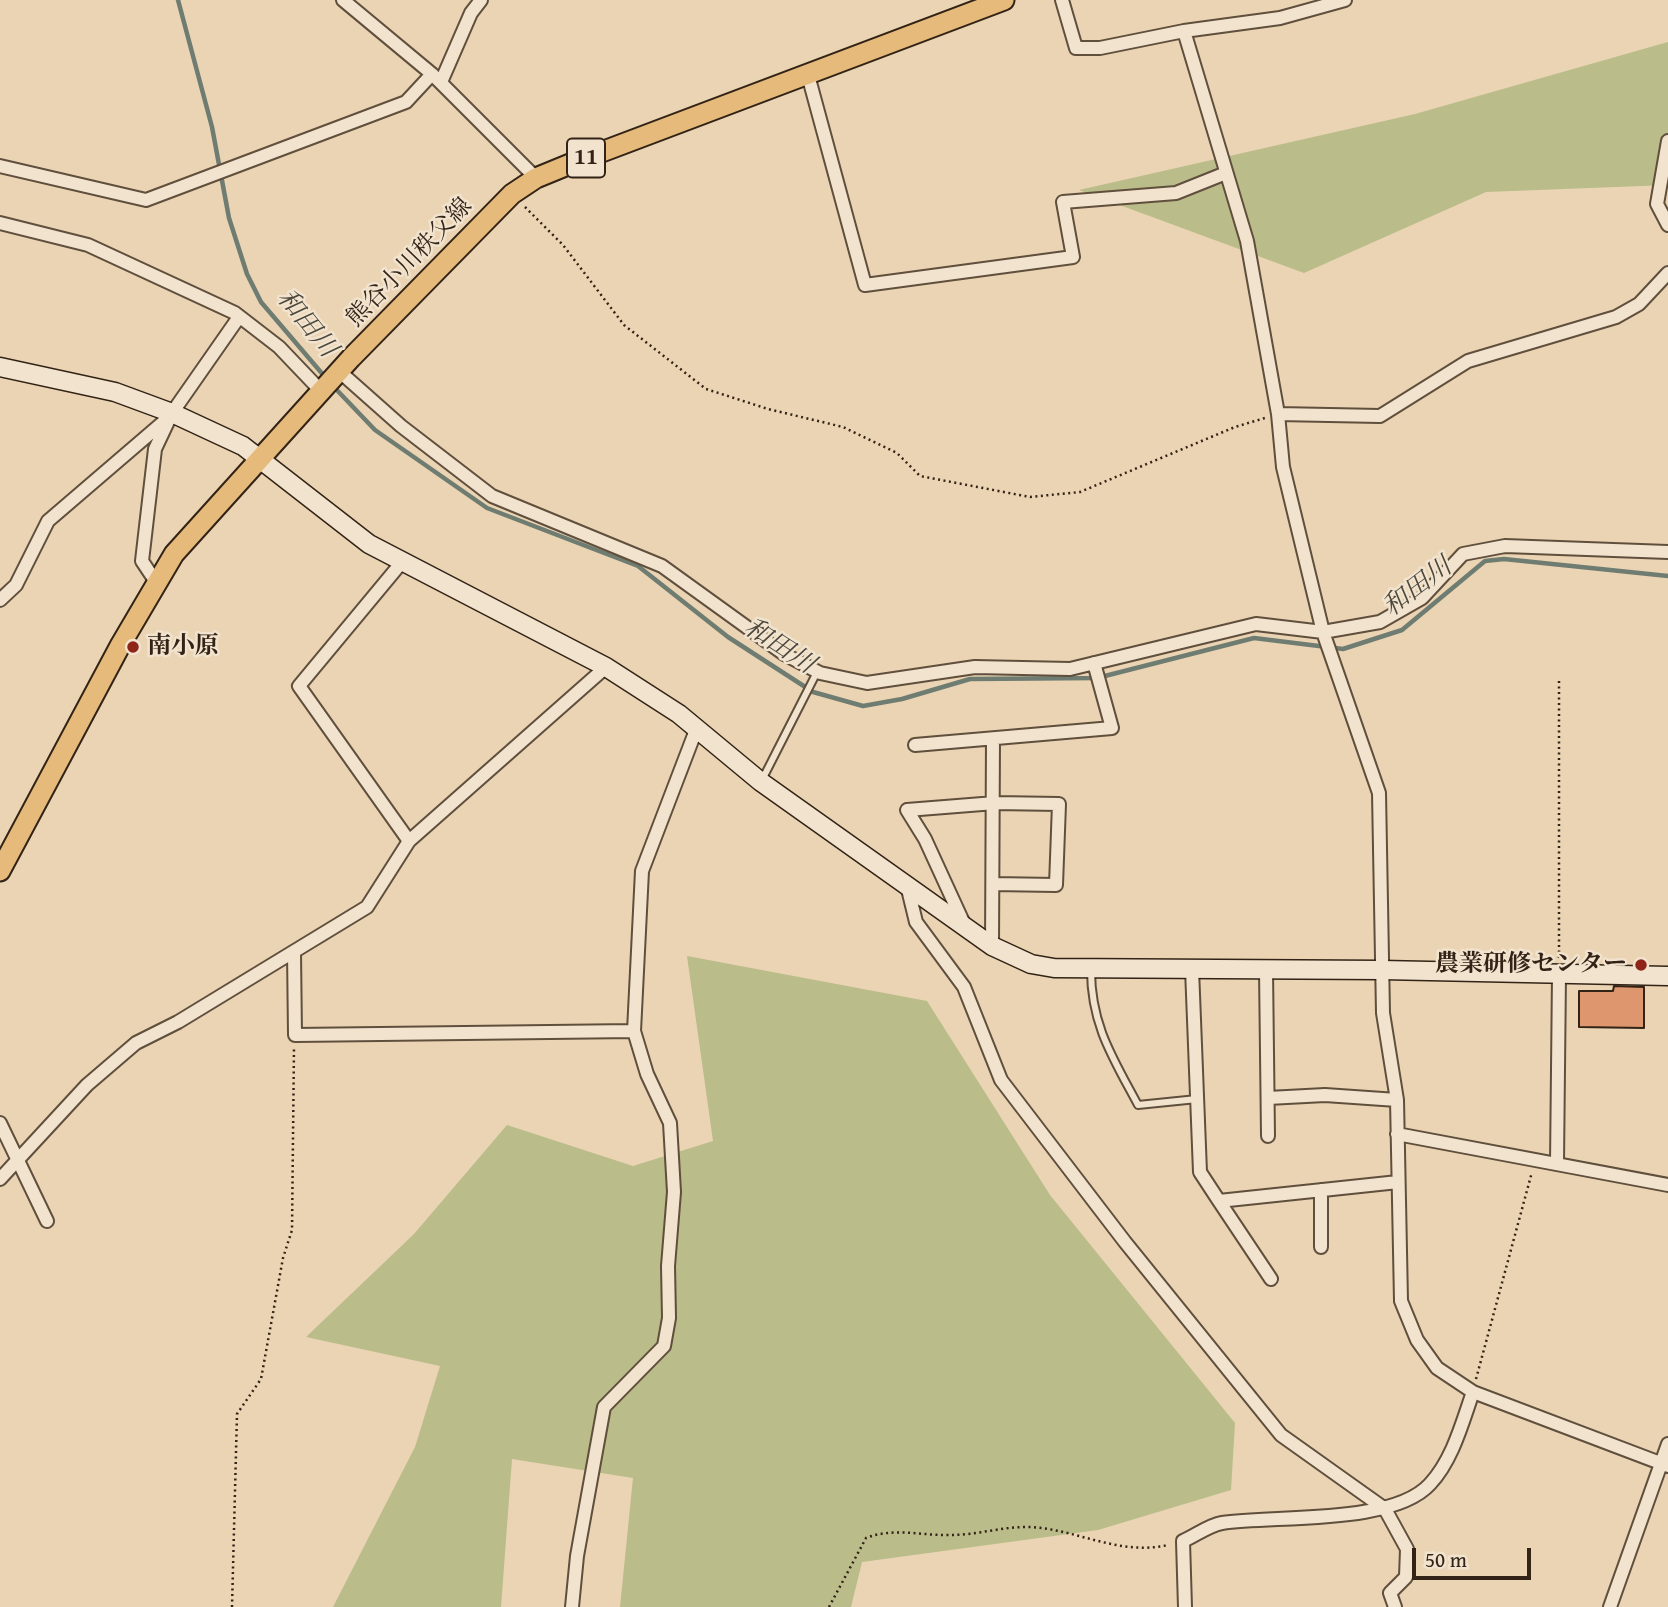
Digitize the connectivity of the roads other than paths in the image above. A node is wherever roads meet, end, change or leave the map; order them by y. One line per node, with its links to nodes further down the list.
1 (343, 0): 8 (street)
2 (481, 0): 8 (street)
3 (1004, 0): 7 (main road, 熊谷小川秩父線 / 11)
4 (1062, 0): 6 (street)
5 (1345, 0): 6 (street)
6 (1184, 31): 11 (street)
7 (808, 75): 11 (street); 12 (main road, 熊谷小川秩父線 / 11)
8 (436, 78): 10 (street); 12 (street)
9 (1668, 141): 14 (street)
10 (0, 166)
11 (1226, 173): 21 (street)
12 (536, 178): 18 (main road, 熊谷小川秩父線 / 11)
13 (0, 223): 16 (street)
14 (1668, 225)
15 (1668, 273): 21 (street)
16 (239, 317): 19 (street); 20 (street)
17 (0, 367): 20 (street)
18 (339, 371): 19 (main road, 熊谷小川秩父線 / 11); 30 (street)
19 (321, 391): 22 (main road, 熊谷小川秩父線 / 11)
20 (172, 413): 22 (street); 25 (street); 26 (street)
21 (1278, 414): 27 (street)
22 (260, 458): 24 (street); 25 (main road, 熊谷小川秩父線 / 11)
23 (1668, 552): 27 (street)
24 (402, 562): 29 (street); 36 (street)
25 (156, 582): 37 (main road, 熊谷小川秩父線 / 11)
26 (0, 600)
27 (1323, 632): 28 (street); 46 (street)
28 (1094, 663): 30 (street); 32 (street)
29 (606, 667): 31 (street); 36 (street)
30 (817, 672): 34 (lane)
31 (696, 730): 34 (street); 49 (street)
32 (993, 739): 33 (street); 35 (street)
33 (915, 745)
34 (761, 782): 39 (street)
35 (995, 803): 38 (street); 38 (street); 40 (street)
36 (409, 841): 42 (street)
37 (0, 871)
38 (993, 884): 41 (street)
39 (907, 885): 40 (street); 69 (street)
40 (964, 924): 41 (street)
41 (992, 946): 43 (street)
42 (294, 952): 49 (street); 56 (street)
43 (1091, 968): 44 (street); 51 (lane)
44 (1192, 969): 45 (street); 51 (street)
45 (1266, 970): 46 (street); 50 (street)
46 (1381, 970): 47 (street); 52 (street)
47 (1559, 975): 48 (street); 57 (street)
48 (1668, 976)
49 (634, 1031): 70 (street)
50 (1268, 1097): 52 (street); 55 (street)
51 (1198, 1099): 62 (street)
52 (1397, 1100): 54 (street)
53 (0, 1123): 56 (street)
54 (1397, 1133): 57 (street); 59 (street)
55 (1268, 1136)
56 (16, 1161): 58 (street); 63 (street)
57 (1557, 1163): 60 (street)
58 (0, 1179)
59 (1398, 1182): 61 (street); 66 (street)
60 (1668, 1185)
61 (1321, 1190): 62 (street); 64 (street)
62 (1219, 1201): 65 (street)
63 (47, 1221)
64 (1321, 1247)
65 (1271, 1279)
66 (1473, 1392): 68 (street); 69 (street)
67 (1668, 1444): 68 (street)
68 (1664, 1464): 73 (street)
69 (1385, 1510): 71 (street); 72 (street)
70 (572, 1607)
71 (1185, 1607)
72 (1395, 1607)
73 (1610, 1607)

